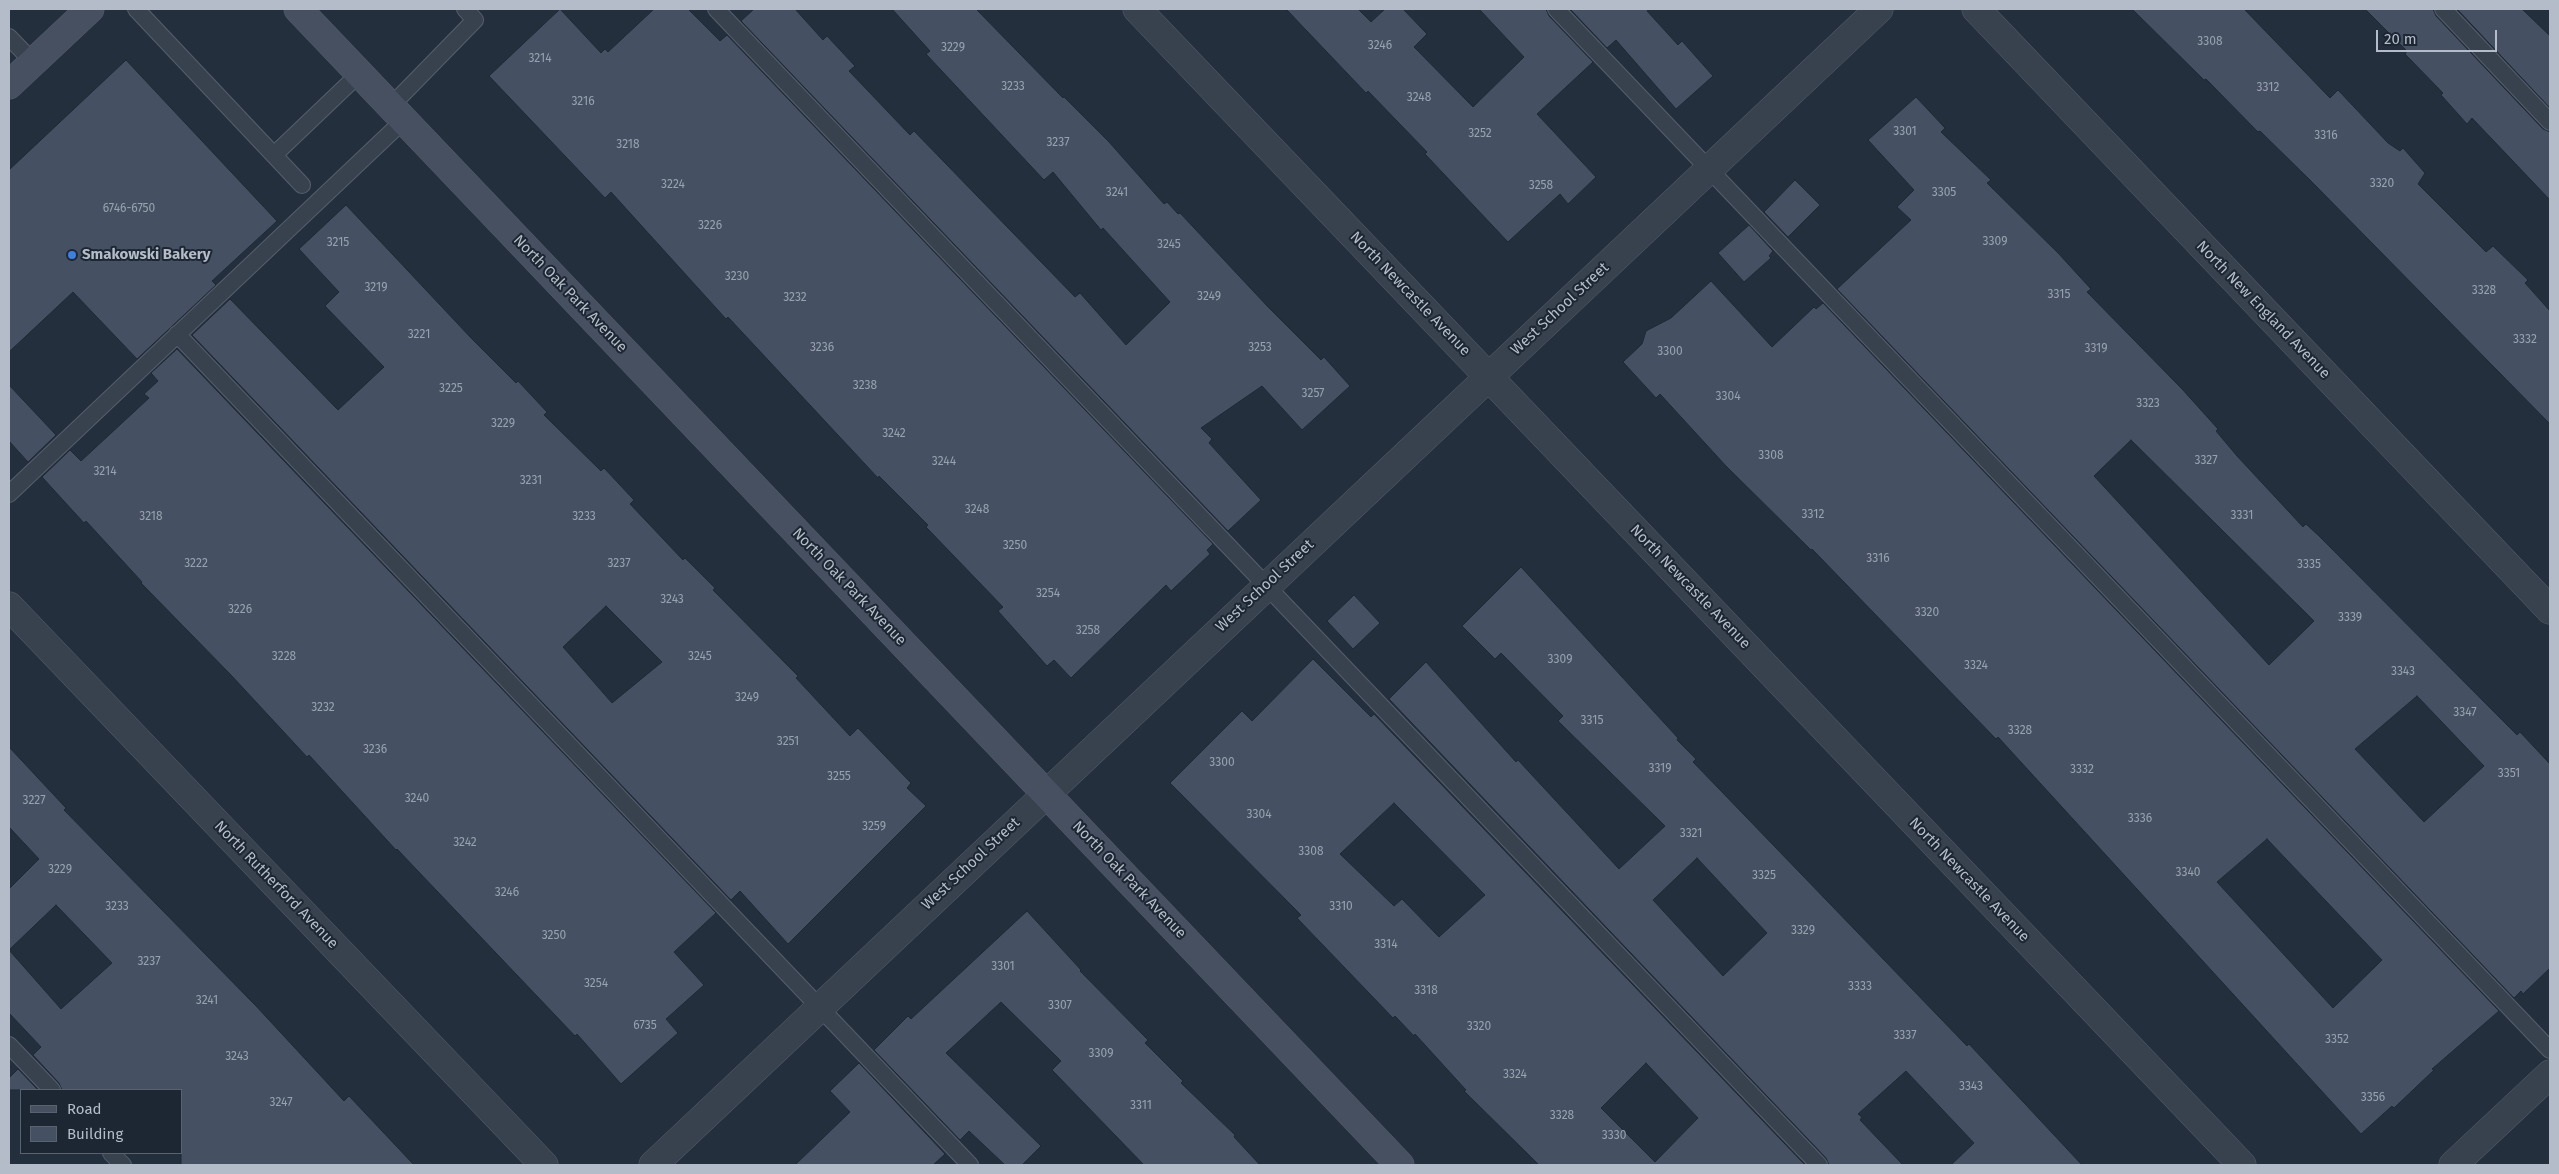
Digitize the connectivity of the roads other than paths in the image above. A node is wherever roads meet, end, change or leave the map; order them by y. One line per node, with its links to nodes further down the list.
1 (90, 9): 12 (street)
2 (136, 9): 17 (lane)
3 (298, 9): 13 (street, North Oak Park Avenue)
4 (466, 9): 15 (lane)
5 (716, 9): 23 (lane)
6 (1137, 9): 21 (street, North Newcastle Avenue)
7 (1556, 9): 18 (lane)
8 (1879, 9): 18 (street, West School Street)
9 (1976, 9): 25 (street, North New England Avenue)
10 (2443, 9): 16 (lane)
11 (9, 37): 12 (lane)
12 (33, 62): 14 (street)
13 (359, 74): 15 (street, North Oak Park Avenue); 17 (lane)
14 (9, 85)
15 (397, 113): 20 (lane); 26 (street, North Oak Park Avenue)
16 (2550, 122)
17 (274, 155): 19 (lane)
18 (1709, 169): 21 (street, West School Street); 29 (lane)
19 (302, 185)
20 (177, 334): 22 (lane); 27 (lane)
21 (1488, 376): 23 (street, West School Street); 39 (street, North Newcastle Avenue)
22 (9, 494)
23 (1266, 586): 26 (street, West School Street); 38 (lane)
24 (9, 606): 34 (street, North Rutherford Avenue)
25 (2550, 610)
26 (1046, 793): 27 (street, West School Street); 37 (street, North Oak Park Avenue)
27 (820, 1008): 35 (street, West School Street); 36 (lane)
28 (9, 1045): 31 (lane)
29 (2550, 1050)
30 (2550, 1074): 40 (street)
31 (51, 1089)
32 (112, 1154): 33 (lane)
33 (123, 1165)
34 (544, 1165)
35 (653, 1165)
36 (970, 1165)
37 (1400, 1165)
38 (1819, 1165)
39 (2242, 1165)
40 (2453, 1165)

